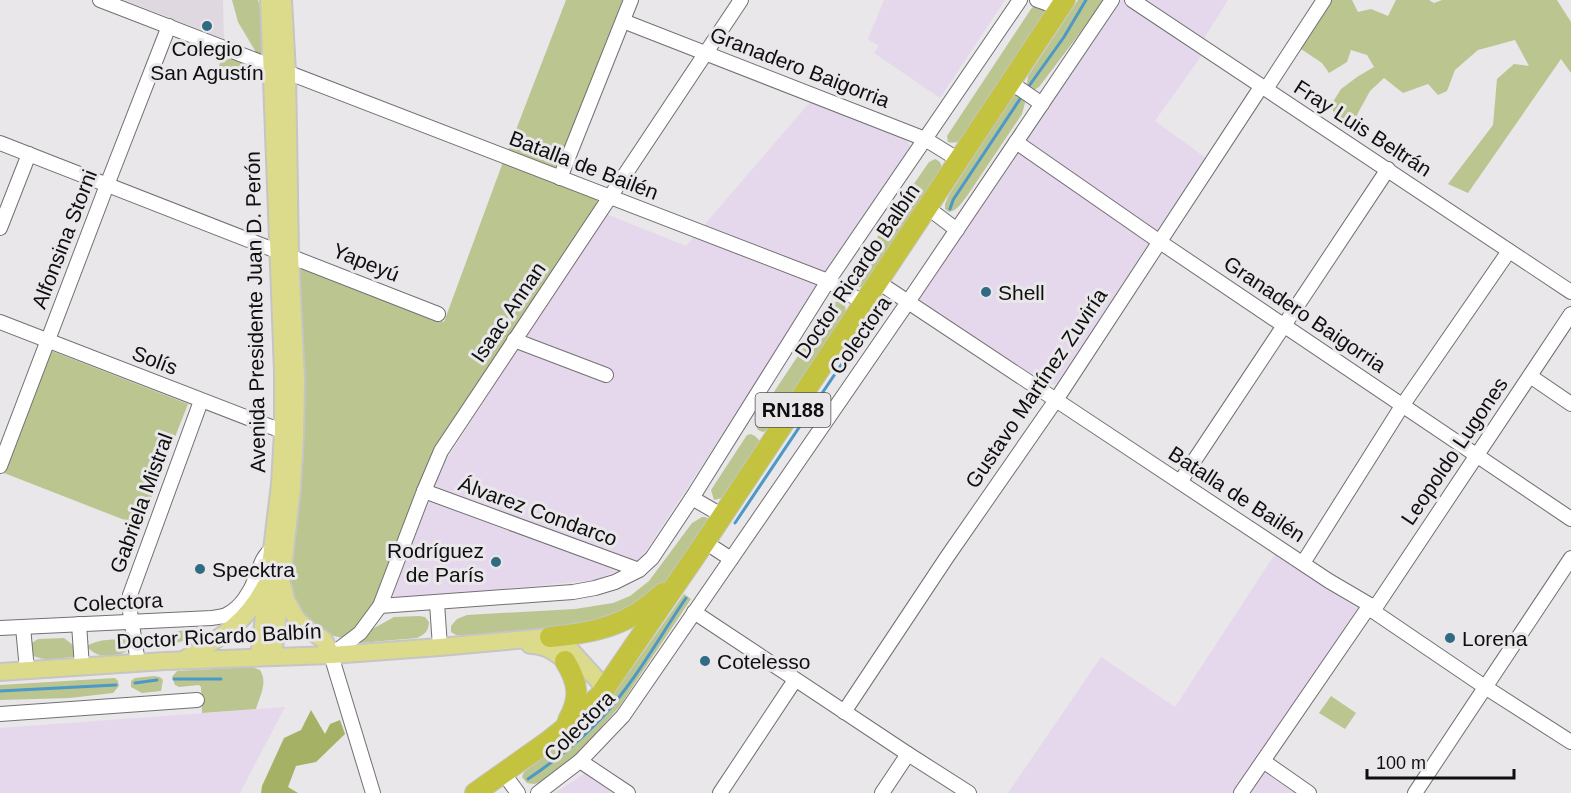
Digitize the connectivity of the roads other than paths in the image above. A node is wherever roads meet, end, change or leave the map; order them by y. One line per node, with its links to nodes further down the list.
1 (100, 0): 13 (street, Batalla de Bailén)
2 (269, 0): 15 (main road, Avenida Presidente Juan D. Perón)
3 (283, 0): 15 (main road, Avenida Presidente Juan D. Perón)
4 (631, 0): 12 (street)
5 (741, 0): 14 (street, Isaac Annan)
6 (1020, 0): 19 (street)
7 (1037, 0): 11 (street)
8 (1112, 0): 18 (street, Colectora)
9 (1132, 0): 17 (street, Fray Luis Beltrán)
10 (1324, 0): 17 (street, Gustavo Martínez Zuviría)
11 (1062, 4): 16 (highway, Doctor Ricardo Balbín / RN188)
12 (623, 21): 14 (street, Granadero Baigorria); 25 (street)
13 (169, 26): 15 (street, Batalla de Bailén); 26 (street, Alfonsina Storni)
14 (706, 53): 19 (street, Granadero Baigorria); 27 (street, Isaac Annan)
15 (279, 69): 25 (street, Batalla de Bailén); 33 (main road, Avenida Presidente Juan D. Perón)
16 (1011, 82): 18 (street); 23 (highway, Doctor Ricardo Balbín / RN188)
17 (1264, 88): 24 (street, Fray Luis Beltrán); 31 (street, Gustavo Martínez Zuviría)
18 (1042, 104): 20 (street, Colectora)
19 (925, 139): 23 (street, Granadero Baigorria); 34 (street)
20 (1016, 142): 30 (street, Colectora); 31 (street, Granadero Baigorria)
21 (0, 143): 22 (street, Yapeyú)
22 (29, 154): 26 (street, Yapeyú); 29 (street)
23 (959, 160): 28 (highway, Doctor Ricardo Balbín / RN188)
24 (1388, 169): 32 (street, Fray Luis Beltrán); 42 (street)
25 (560, 178): 27 (street, Batalla de Bailén)
26 (107, 184): 33 (street, Yapeyú); 44 (street, Alfonsina Storni)
27 (610, 197): 34 (street, Batalla de Bailén); 43 (street, Isaac Annan)
28 (927, 208): 30 (street); 35 (highway, Doctor Ricardo Balbín / RN188)
29 (0, 228)
30 (957, 230): 37 (street, Colectora)
31 (1160, 242): 42 (street, Granadero Baigorria); 47 (street, Gustavo Martínez Zuviría)
32 (1509, 251): 36 (street, Fray Luis Beltrán); 50 (street)
33 (284, 252): 39 (street, Yapeyú); 51 (main road, Avenida Presidente Juan D. Perón)
34 (828, 281): 38 (street, Batalla de Bailén); 56 (street)
35 (878, 282): 37 (street, Batalla de Bailén); 38 (highway, Doctor Ricardo Balbín / RN188)
36 (1571, 292)
37 (908, 302): 47 (street, Batalla de Bailén); 62 (street, Colectora)
38 (864, 303): 57 (highway, Doctor Ricardo Balbín / RN188)
39 (438, 314)
40 (1571, 314): 46 (street, Leopoldo Lugones)
41 (0, 322): 44 (street, Solís)
42 (1284, 326): 50 (street, Granadero Baigorria); 54 (street)
43 (514, 340): 45 (street); 55 (street, Isaac Annan)
44 (49, 341): 48 (street, Solís); 53 (street, Alfonsina Storni)
45 (606, 375)
46 (1530, 376): 49 (street); 52 (street, Leopoldo Lugones)
47 (1056, 400): 54 (street, Batalla de Bailén); 89 (street, Gustavo Martínez Zuviría)
48 (201, 401): 51 (street, Solís); 71 (street, Gabriela Mistral)
49 (1571, 404)
50 (1402, 406): 52 (street, Granadero Baigorria); 63 (street)
51 (289, 434): 60 (main road, Avenida Presidente Juan D. Perón); 66 (main road, Avenida Presidente Juan D. Perón)
52 (1476, 454): 58 (street, Granadero Baigorria); 69 (street, Leopoldo Lugones)
53 (0, 466)
54 (1180, 482): 63 (street, Batalla de Bailén)
55 (424, 491): 65 (street, Álvarez Condarco); 68 (street, Isaac Annan)
56 (692, 498): 57 (street); 65 (street)
57 (723, 516): 59 (highway, Doctor Ricardo Balbín / RN188)
58 (1571, 519)
59 (705, 542): 62 (street); 64 (highway, Doctor Ricardo Balbín / RN188)
60 (273, 548): 66 (main road, Avenida Presidente Juan D. Perón); 71 (street, Colectora)
61 (1571, 558): 86 (street)
62 (731, 559): 70 (street, Colectora)
63 (1303, 563): 69 (street, Batalla de Bailén)
64 (687, 568): 75 (highway); 87 (highway, RN188)
65 (639, 570): 67 (street)
66 (275, 578): 77 (main road); 78 (main road, Avenida Presidente Juan D. Perón); 79 (main road)
67 (437, 603): 68 (street); 76 (street)
68 (380, 606): 77 (street, Isaac Annan)
69 (1371, 608): 86 (street, Batalla de Bailén); 95 (street, Leopoldo Lugones)
70 (694, 612): 85 (street); 94 (street, Colectora)
71 (132, 622): 72 (street, Colectora); 81 (street, Gabriela Mistral)
72 (79, 624): 73 (street, Colectora); 82 (street)
73 (23, 627): 74 (street, Colectora); 83 (street)
74 (0, 628)
75 (550, 637): 76 (main road, Doctor Ricardo Balbín); 87 (main road)
76 (440, 647): 77 (main road, Doctor Ricardo Balbín); 80 (main road, Doctor Ricardo Balbín)
77 (331, 655): 78 (main road, Doctor Ricardo Balbín); 97 (street)
78 (266, 657): 79 (main road, Doctor Ricardo Balbín)
79 (182, 660): 81 (main road, Doctor Ricardo Balbín)
80 (566, 660): 87 (main road, Doctor Ricardo Balbín); 91 (highway)
81 (138, 663): 82 (main road, Doctor Ricardo Balbín)
82 (82, 667): 83 (main road, Doctor Ricardo Balbín)
83 (27, 670): 84 (main road, Doctor Ricardo Balbín)
84 (0, 672)
85 (795, 680): 89 (street); 102 (street)
86 (1485, 687): 92 (street, Batalla de Bailén); 107 (street)
87 (603, 691): 91 (highway, RN188)
88 (197, 700): 90 (street)
89 (844, 712): 93 (street)
90 (0, 714)
91 (562, 730): 96 (highway, RN188)
92 (1568, 735)
93 (908, 754): 103 (street); 104 (street)
94 (580, 760): 100 (street, Colectora); 101 (street)
95 (1263, 760): 105 (street, Leopoldo Lugones); 106 (street)
96 (504, 774): 98 (highway, RN188); 99 (street)
97 (374, 793)
98 (475, 793)
99 (518, 793)
100 (538, 793)
101 (628, 793)
102 (720, 793)
103 (882, 793)
104 (969, 793)
105 (1242, 793)
106 (1309, 793)
107 (1415, 793)

